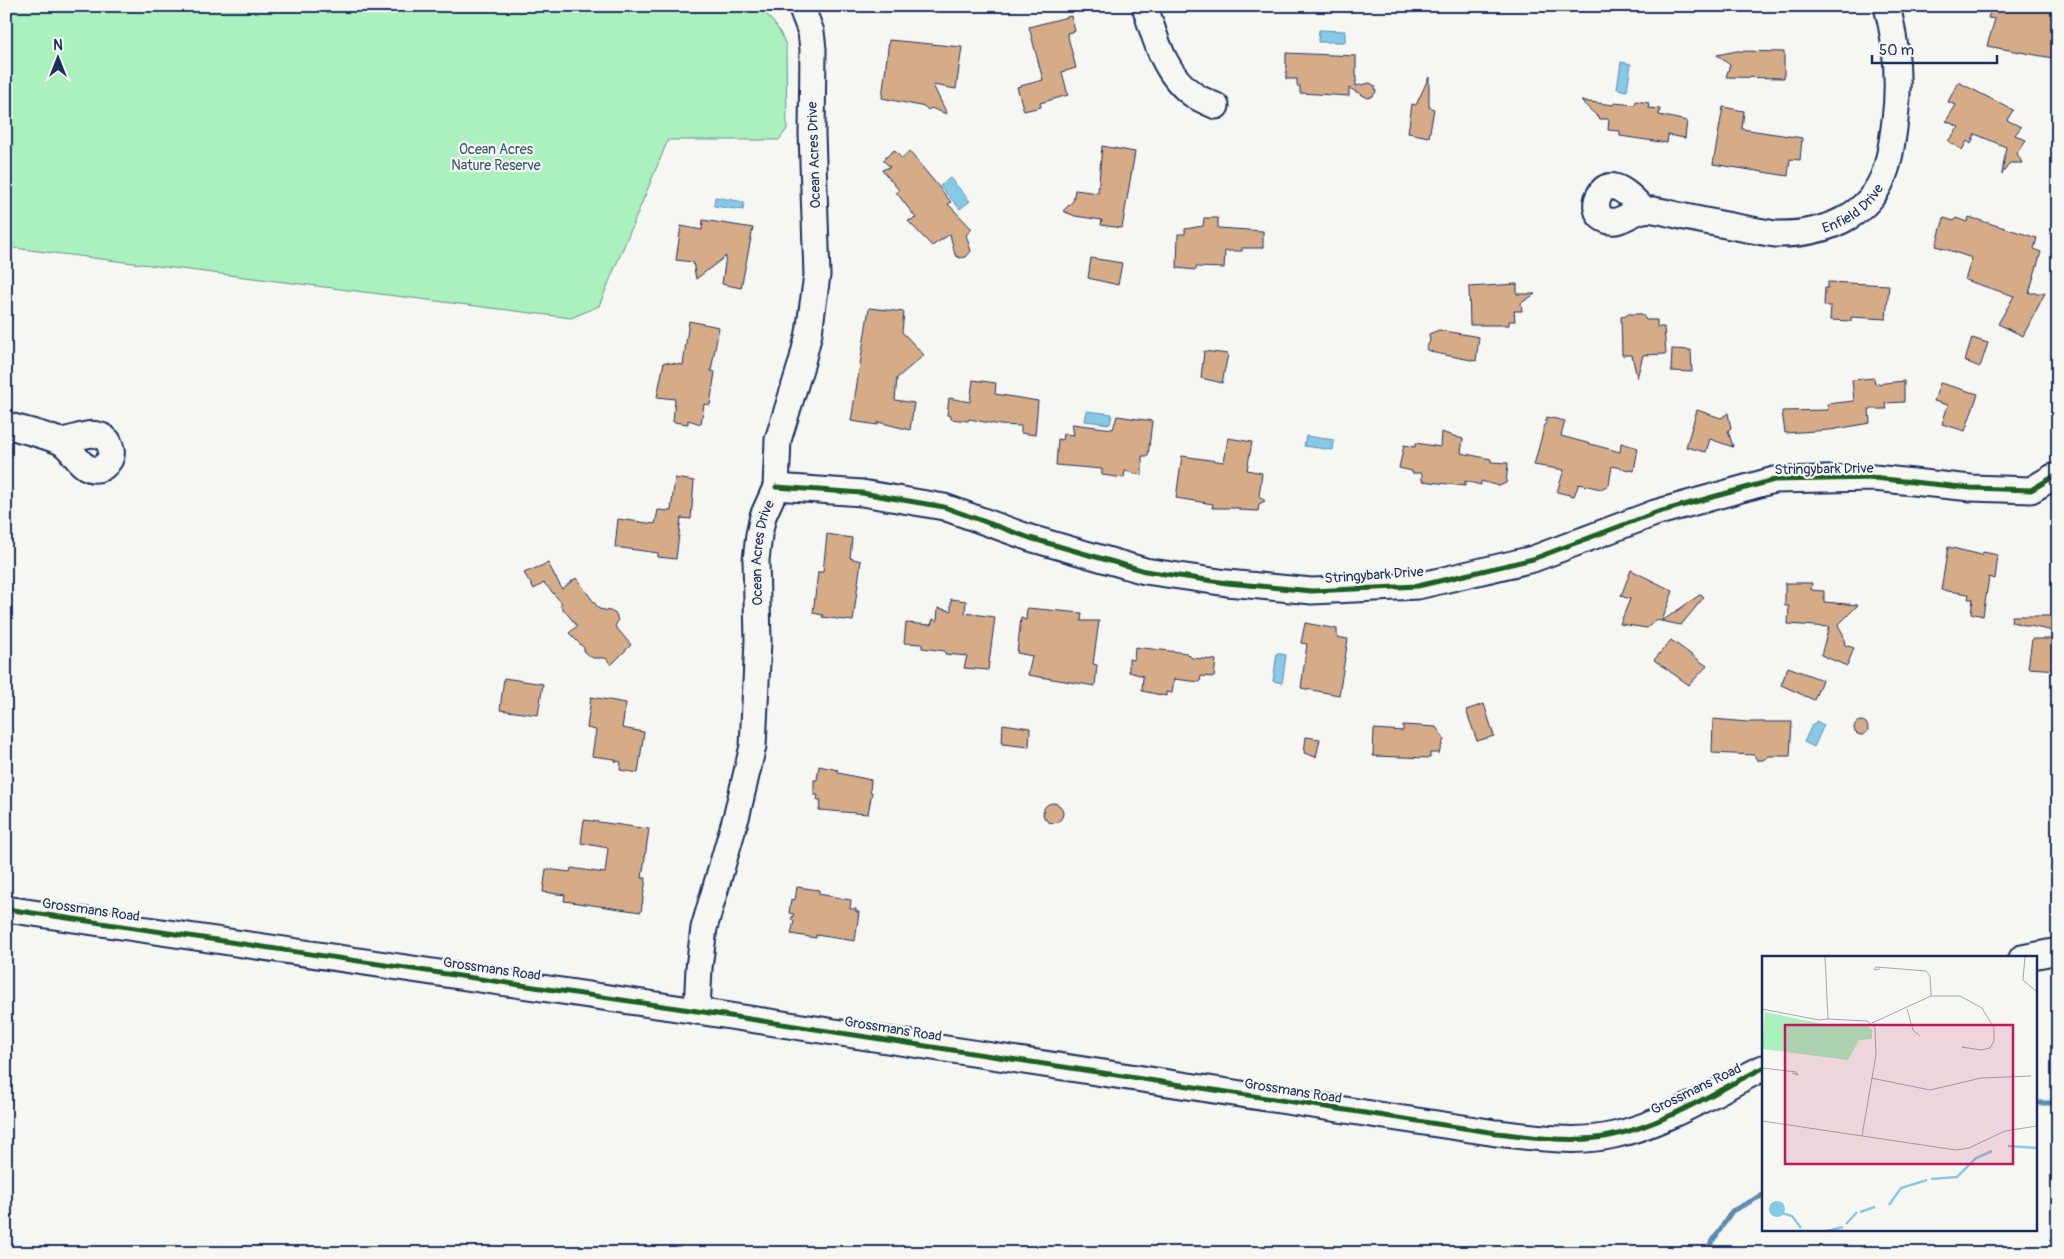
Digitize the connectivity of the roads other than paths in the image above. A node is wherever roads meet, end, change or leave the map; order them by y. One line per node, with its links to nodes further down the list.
1 (801, 6): 9 (street, Ocean Acres Drive)
2 (1145, 6): 4 (street)
3 (1887, 6): 5 (street, Enfield Drive)
4 (1216, 106)
5 (1644, 210)
6 (6, 425): 7 (street)
7 (59, 441)
8 (2058, 477): 9 (street, Stringybark Drive)
9 (776, 487): 13 (street, Ocean Acres Drive)
10 (6, 909): 13 (street, Grossmans Road)
11 (2058, 951): 12 (street)
12 (2032, 956)
13 (697, 1011): 14 (street, Grossmans Road)
14 (1762, 1069)

